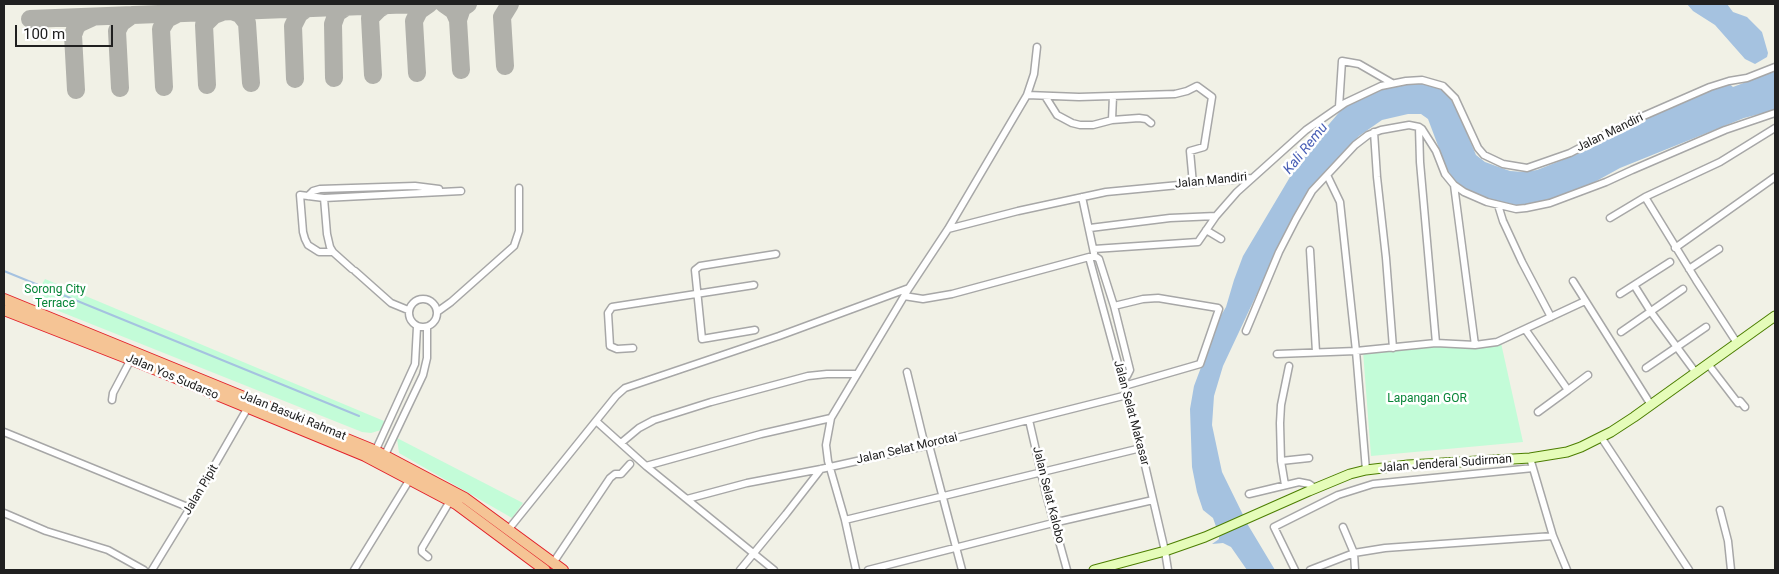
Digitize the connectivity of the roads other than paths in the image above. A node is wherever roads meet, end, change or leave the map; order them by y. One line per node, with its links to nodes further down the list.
1 (1037, 47): 4 (street)
2 (1775, 68): 3 (street, Jalan Mandiri)
3 (1392, 84): 7 (street, Jalan Mandiri); 7 (street)
4 (1027, 95): 5 (street); 32 (street)
5 (1045, 96): 6 (street); 9 (street)
6 (1113, 96): 9 (street); 17 (street)
7 (1339, 107): 16 (street, Jalan Mandiri)
8 (1775, 113): 28 (street)
9 (1112, 120): 10 (street)
10 (1151, 123)
11 (1419, 127): 13 (street); 18 (street); 68 (street)
12 (1775, 128): 25 (street)
13 (1374, 132): 14 (street); 73 (street)
14 (1327, 175): 66 (street); 74 (street)
15 (1775, 177): 35 (street)
16 (1252, 178): 17 (street, Jalan Mandiri); 29 (street)
17 (1193, 184): 27 (street, Jalan Mandiri)
18 (1454, 185): 28 (street); 70 (street)
19 (348, 188): 22 (street); 23 (street); 24 (street)
20 (519, 188): 57 (street)
21 (461, 190): 22 (street)
22 (449, 191): 24 (street)
23 (308, 196): 26 (street); 38 (street)
24 (348, 196): 26 (street)
25 (1645, 197): 30 (street); 35 (street)
26 (324, 198): 38 (street)
27 (1082, 198): 31 (street); 32 (street, Jalan Mandiri)
28 (1498, 205): 60 (street)
29 (1216, 216): 31 (street); 33 (street)
30 (1610, 218)
31 (1090, 228): 40 (street)
32 (948, 229): 46 (street)
33 (1206, 230): 34 (street); 40 (street)
34 (1221, 239)
35 (1676, 248): 42 (street)
36 (1719, 249): 42 (street)
37 (1310, 250): 75 (street)
38 (333, 252): 55 (street)
39 (776, 254): 48 (street)
40 (1093, 254): 50 (street); 53 (street); 86 (street, Jalan Selat Makasar)
41 (1670, 262): 45 (street)
42 (1689, 269): 69 (street)
43 (1573, 281): 52 (street)
44 (754, 285): 48 (street)
45 (1634, 285): 49 (street); 58 (street)
46 (909, 288): 50 (street); 97 (street)
47 (1683, 289): 58 (street)
48 (698, 294): 65 (street); 72 (street)
49 (1620, 294)
50 (904, 296): 84 (street)
51 (4, 299): 56 (highway, Jalan Basuki Rahmat)
52 (1585, 302): 60 (street); 91 (street)
53 (1114, 306): 86 (street); 87 (street)
54 (4, 310): 56 (highway, Jalan Yos Sudarso)
55 (408, 310): 57 (street); 61 (street)
56 (25, 312): 77 (highway, Jalan Yos Sudarso); 79 (highway, Jalan Basuki Rahmat)
57 (437, 312): 62 (street)
58 (1650, 312): 67 (street); 71 (street)
59 (1775, 316): 69 (main road, Jalan Jenderal Sudirman)
60 (1551, 317): 64 (street)
61 (418, 327): 62 (street); 103 (street)
62 (427, 327): 103 (street)
63 (1706, 328): 71 (street)
64 (1525, 329): 70 (street); 88 (street)
65 (755, 330)
66 (1246, 331)
67 (1621, 332)
68 (1436, 343): 70 (street); 73 (street)
69 (1737, 343): 78 (main road, Jalan Jenderal Sudirman)
70 (1475, 344)
71 (1677, 347): 81 (street); 83 (street)
72 (633, 348)
73 (1393, 348): 74 (street)
74 (1356, 351): 75 (street); 112 (street)
75 (1316, 352): 76 (street)
76 (1277, 354)
77 (131, 359): 79 (highway, Jalan Yos Sudarso); 90 (street)
78 (1708, 364): 83 (main road, Jalan Jenderal Sudirman); 92 (street)
79 (157, 366): 93 (highway, Jalan Yos Sudarso); 103 (highway, Jalan Basuki Rahmat)
80 (1289, 366): 106 (street)
81 (1646, 368)
82 (907, 372): 101 (street)
83 (1696, 373): 91 (main road, Jalan Jenderal Sudirman)
84 (856, 374): 95 (street); 100 (street)
85 (1588, 375): 88 (street)
86 (1122, 378): 87 (street, Jalan Selat Makasar)
87 (1124, 386): 89 (street, Jalan Selat Makasar)
88 (1568, 390): 94 (street)
89 (1127, 395): 96 (street, Jalan Selat Morotai); 102 (street, Jalan Selat Makasar)
90 (112, 400)
91 (1651, 405): 99 (main road, Jalan Jenderal Sudirman)
92 (1745, 407)
93 (247, 409): 103 (highway, Jalan Yos Sudarso); 124 (street, Jalan Pipit)
94 (1538, 412)
95 (831, 418): 108 (street); 109 (street)
96 (1029, 420): 101 (street, Jalan Selat Morotai); 113 (street, Jalan Selat Kalobo)
97 (596, 421): 100 (street); 130 (street)
98 (4, 432): 124 (street)
99 (1601, 437): 105 (main road, Jalan Jenderal Sudirman); 156 (street)
100 (621, 443): 108 (street)
101 (927, 445): 109 (street, Jalan Selat Morotai); 120 (street)
102 (1141, 448): 113 (street); 122 (street, Jalan Selat Makasar)
103 (378, 458): 114 (highway, Jalan Yos Sudarso); 130 (highway, Jalan Basuki Rahmat)
104 (1309, 458): 106 (street)
105 (1530, 458): 110 (street); 112 (main road, Jalan Jenderal Sudirman)
106 (1281, 461): 116 (street)
107 (630, 464): 138 (street)
108 (646, 466): 121 (street)
109 (829, 467): 111 (street, Jalan Selat Morotai); 127 (street)
110 (1533, 468): 119 (street); 131 (street)
111 (821, 469): 121 (street, Jalan Selat Morotai); 136 (street)
112 (1366, 470): 115 (main road, Jalan Jenderal Sudirman)
113 (1041, 472): 120 (street); 128 (street, Jalan Selat Kalobo)
114 (410, 480): 123 (highway, Jalan Yos Sudarso); 141 (street)
115 (1332, 481): 117 (main road, Jalan Jenderal Sudirman); 119 (street)
116 (1285, 485): 117 (street); 118 (street)
117 (1315, 488): 134 (main road, Jalan Jenderal Sudirman)
118 (1249, 494)
119 (1338, 494): 152 (street)
120 (942, 495): 127 (street); 133 (street)
121 (687, 499): 136 (street)
122 (1153, 500): 128 (street); 134 (street, Jalan Selat Makasar)
123 (450, 501): 132 (highway, Jalan Yos Sudarso); 137 (street)
124 (190, 508): 140 (street, Jalan Pipit)
125 (1720, 510): 157 (street)
126 (4, 513): 139 (street)
127 (845, 520): 146 (street)
128 (1053, 523): 133 (street); 149 (street, Jalan Selat Kalobo)
129 (1343, 527): 135 (street)
130 (508, 530): 132 (highway, Jalan Basuki Rahmat)
131 (1554, 536): 135 (street); 155 (street)
132 (523, 547): 138 (highway, Jalan Basuki Rahmat); 142 (highway, Jalan Yos Sudarso)
133 (955, 548): 147 (street); 148 (street)
134 (1166, 551): 150 (main road, Jalan Jenderal Sudirman); 151 (street, Jalan Selat Makasar)
135 (1354, 553): 153 (street); 154 (street)
136 (753, 554): 144 (street); 145 (street)
137 (428, 557)
138 (553, 563): 143 (highway, Jalan Basuki Rahmat)
139 (144, 570)
140 (152, 570)
141 (354, 570)
142 (544, 570)
143 (563, 570)
144 (740, 570)
145 (774, 570)
146 (856, 570)
147 (868, 570)
148 (962, 570)
149 (1067, 570)
150 (1094, 570)
151 (1168, 570)
152 (1295, 570)
153 (1310, 570)
154 (1355, 570)
155 (1567, 570)
156 (1688, 570)
157 (1731, 570)

